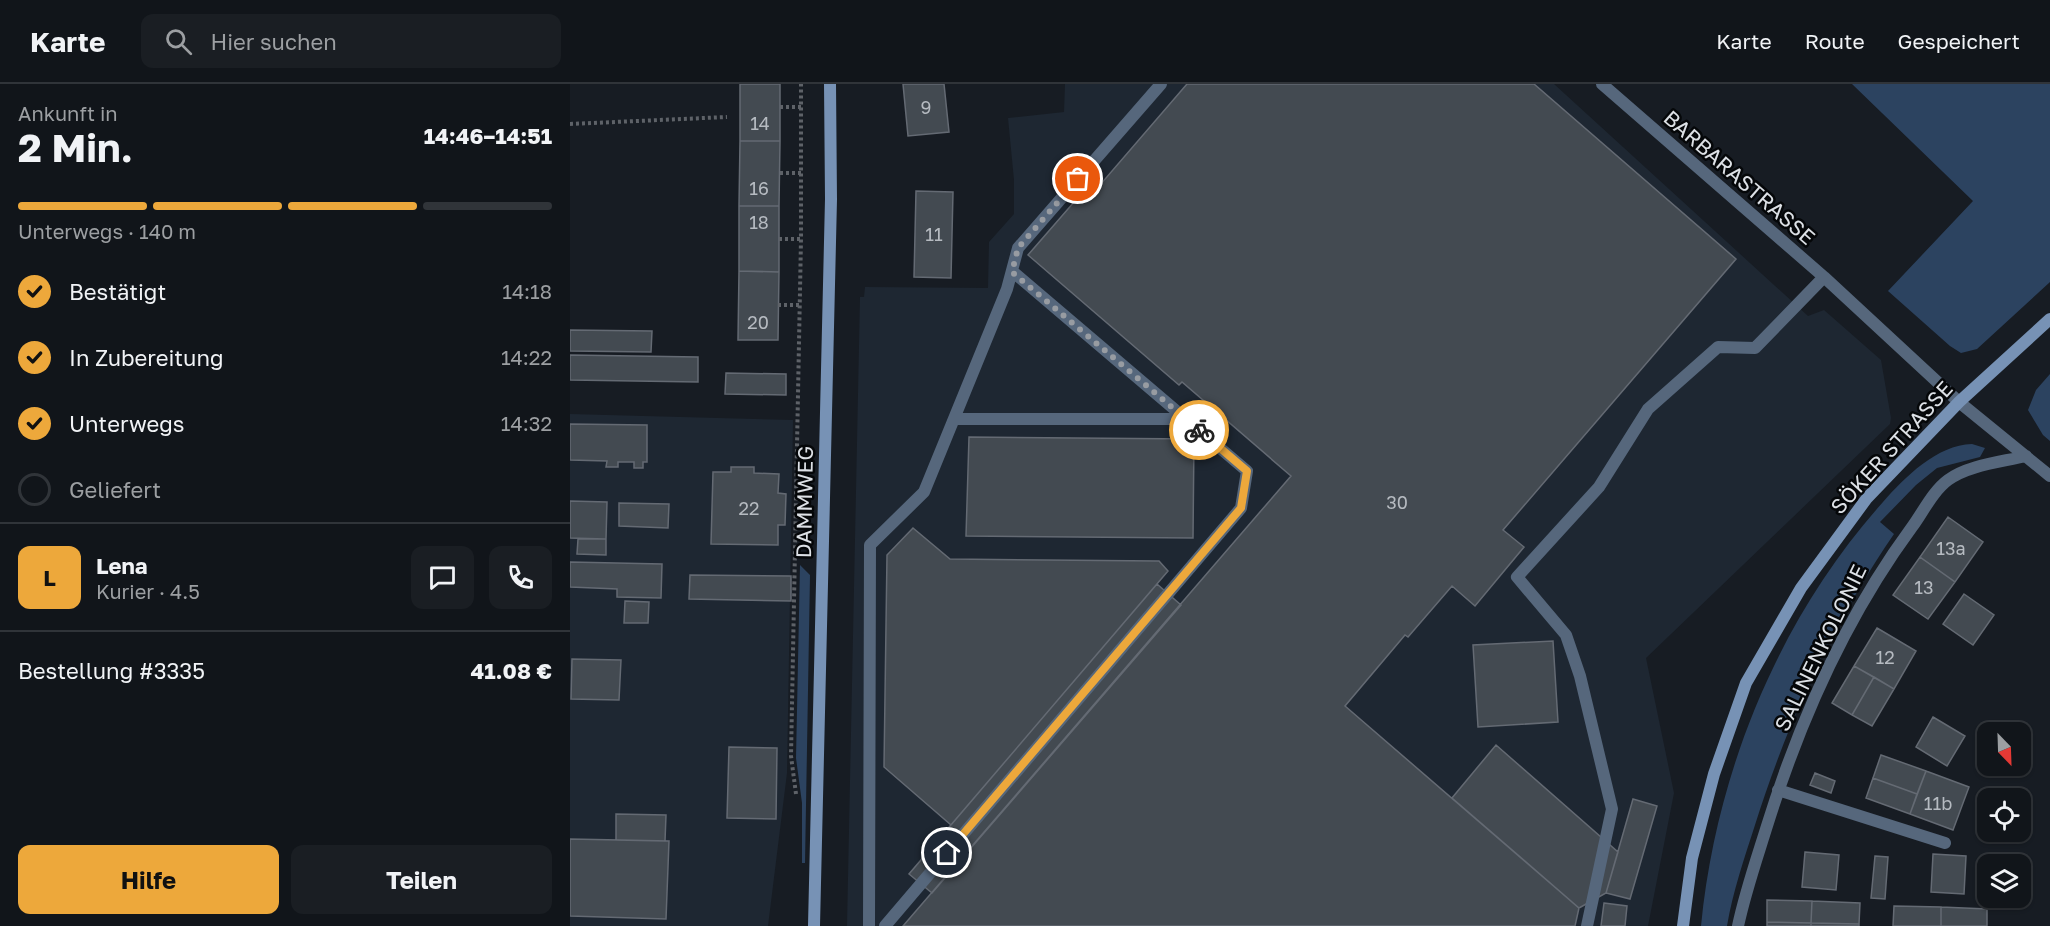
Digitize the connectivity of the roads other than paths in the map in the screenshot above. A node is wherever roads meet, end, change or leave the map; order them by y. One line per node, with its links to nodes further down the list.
1 (830, 84): 14 (street, DAMMWEG)
2 (1161, 84): 4 (street)
3 (1602, 84): 5 (street, BARBARASTRASSE)
4 (1012, 272): 8 (street); 9 (street)
5 (1824, 278): 7 (street, BARBARASTRASSE); 17 (street)
6 (2050, 319): 7 (street, SÖKER STRASSE)
7 (1959, 402): 10 (street, BARBARASTRASSE); 18 (street, SÖKER STRASSE)
8 (954, 419): 9 (street); 15 (street)
9 (1186, 419): 16 (street)
10 (2026, 456): 11 (street, BARBARASTRASSE); 12 (street, SALINENKOLONIE)
11 (2050, 476)
12 (1778, 790): 13 (street); 19 (street, SALINENKOLONIE)
13 (1945, 843)
14 (814, 924)
15 (869, 926)
16 (885, 926)
17 (1587, 926)
18 (1683, 926)
19 (1738, 926)

